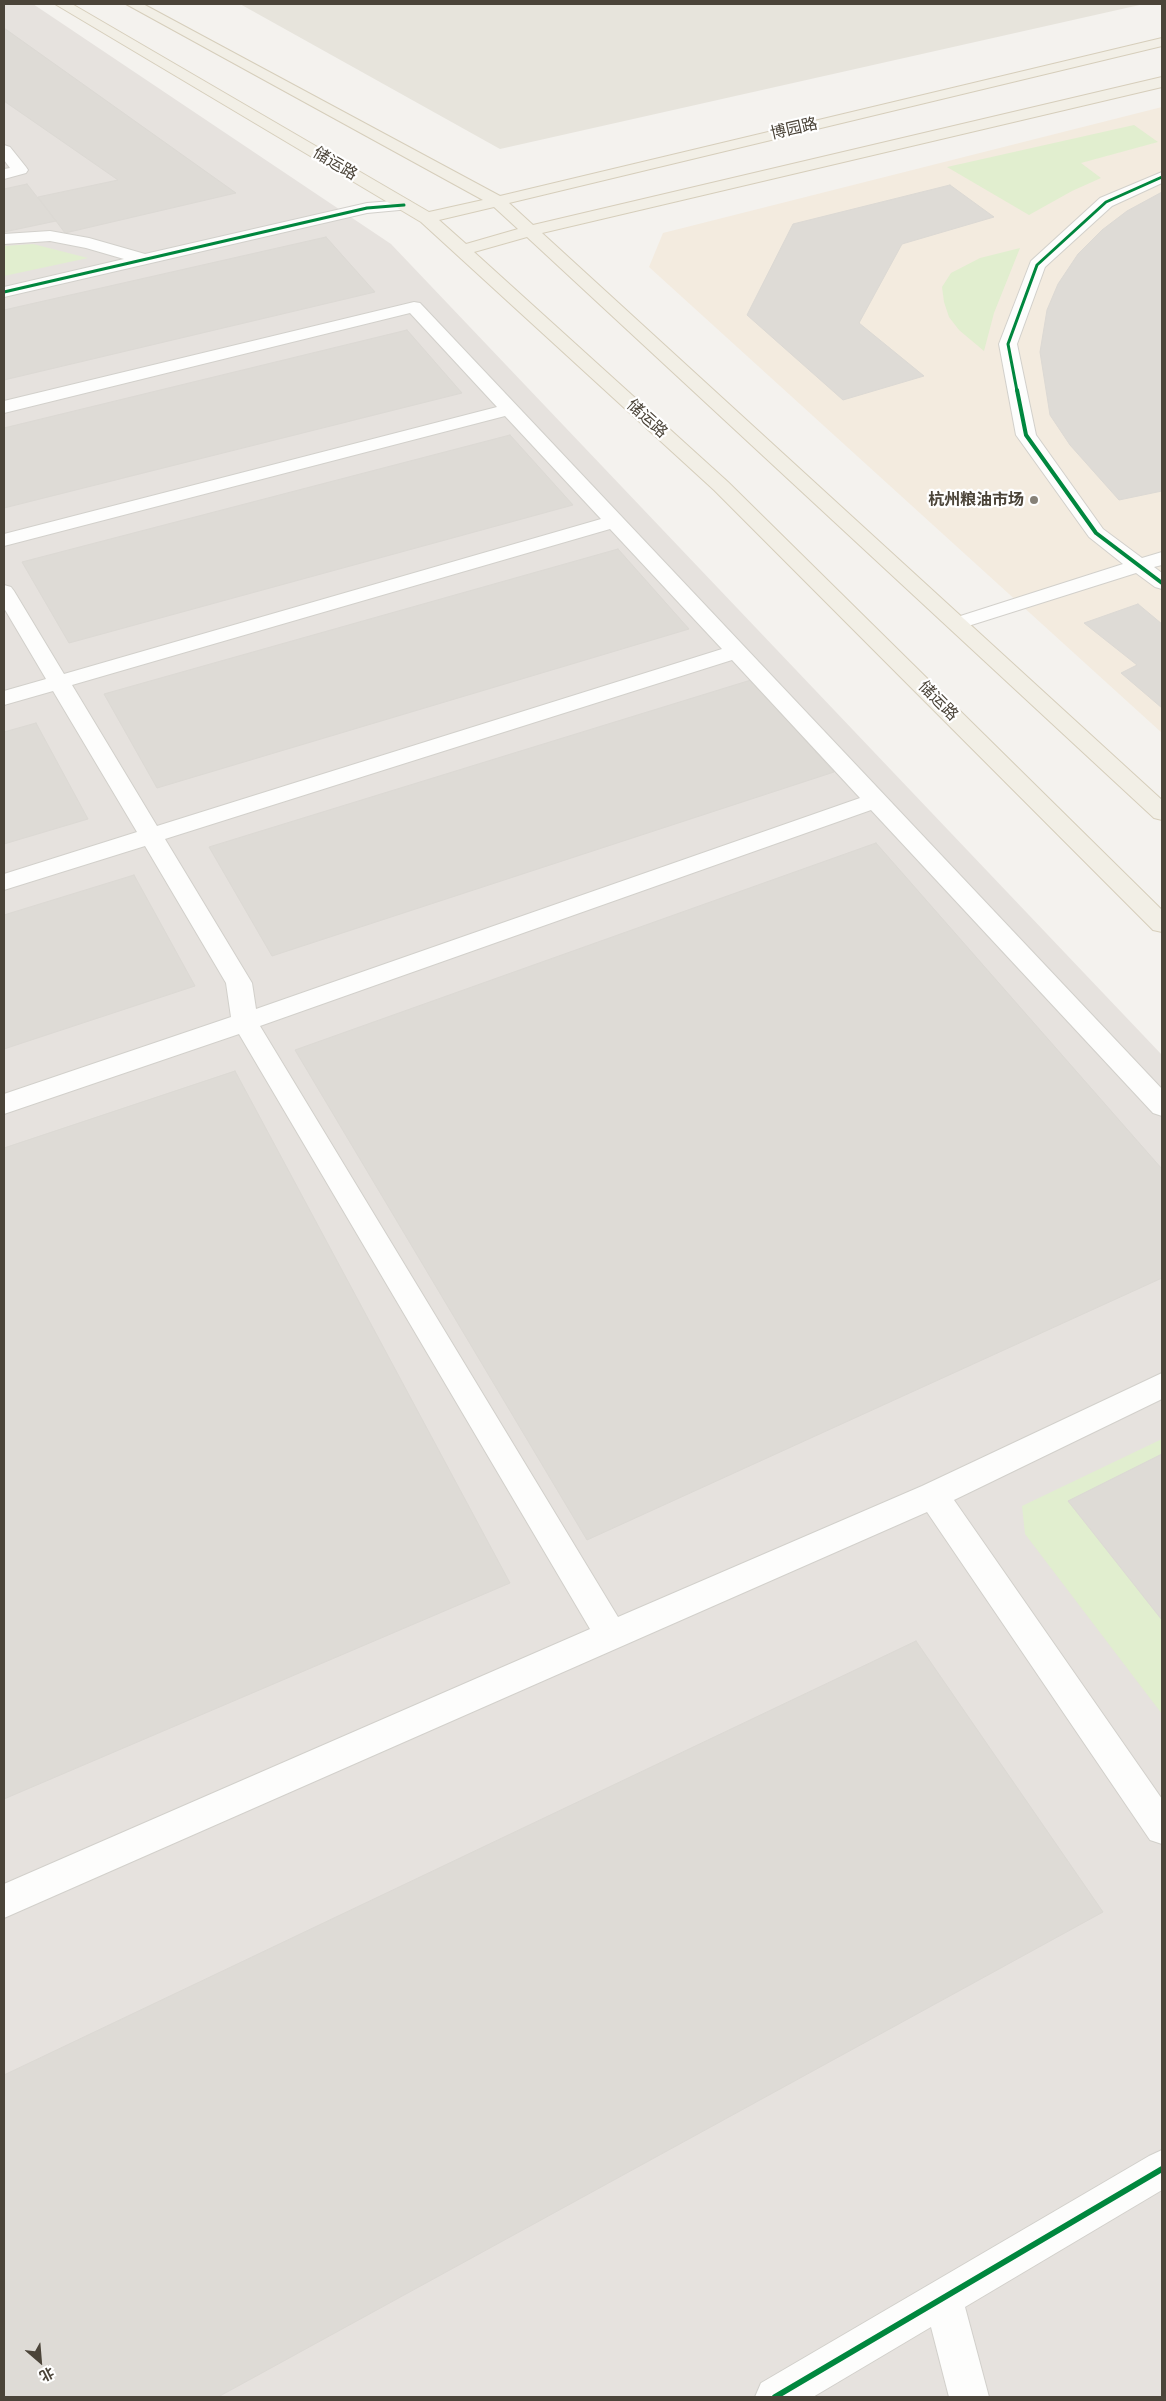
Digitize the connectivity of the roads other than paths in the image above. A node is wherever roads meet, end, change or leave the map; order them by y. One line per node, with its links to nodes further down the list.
1 (62, 4): 9 (main road, 储运路)
2 (133, 4): 8 (main road)
3 (1162, 42): 8 (main road, 博园路)
4 (1159, 85): 11 (main road)
5 (4, 150): 6 (street)
6 (4, 174)
7 (1162, 176): 21 (street)
8 (496, 200): 10 (main road, 博园路); 11 (main road)
9 (404, 205): 10 (main road, 储运路); 14 (street)
10 (427, 218): 13 (main road, 储运路)
11 (531, 231): 13 (main road); 24 (main road)
12 (4, 239): 14 (street)
13 (463, 250): 32 (main road, 储运路)
14 (144, 260): 15 (street)
15 (4, 292)
16 (4, 407): 17 (street)
17 (510, 409): 18 (street); 19 (street)
18 (614, 521): 25 (street); 26 (street)
19 (4, 540)
20 (1162, 558): 21 (street)
21 (1140, 566): 22 (street); 24 (street)
22 (1162, 583)
23 (4, 592): 26 (street)
24 (958, 623): 29 (main road)
25 (736, 651): 28 (street); 30 (street)
26 (58, 682): 27 (street); 30 (street)
27 (4, 698)
28 (876, 800): 33 (street); 35 (street)
29 (1162, 812)
30 (150, 834): 31 (street); 33 (street)
31 (4, 882)
32 (1162, 924)
33 (245, 1022): 34 (street); 38 (street)
34 (4, 1104)
35 (1162, 1106)
36 (1162, 1385): 37 (street)
37 (933, 1495): 38 (street); 39 (street)
38 (611, 1635): 40 (street)
39 (1162, 1828)
40 (4, 1901)
41 (1162, 2169): 42 (street)
42 (943, 2298): 43 (street); 44 (street)
43 (775, 2397)
44 (969, 2397)

